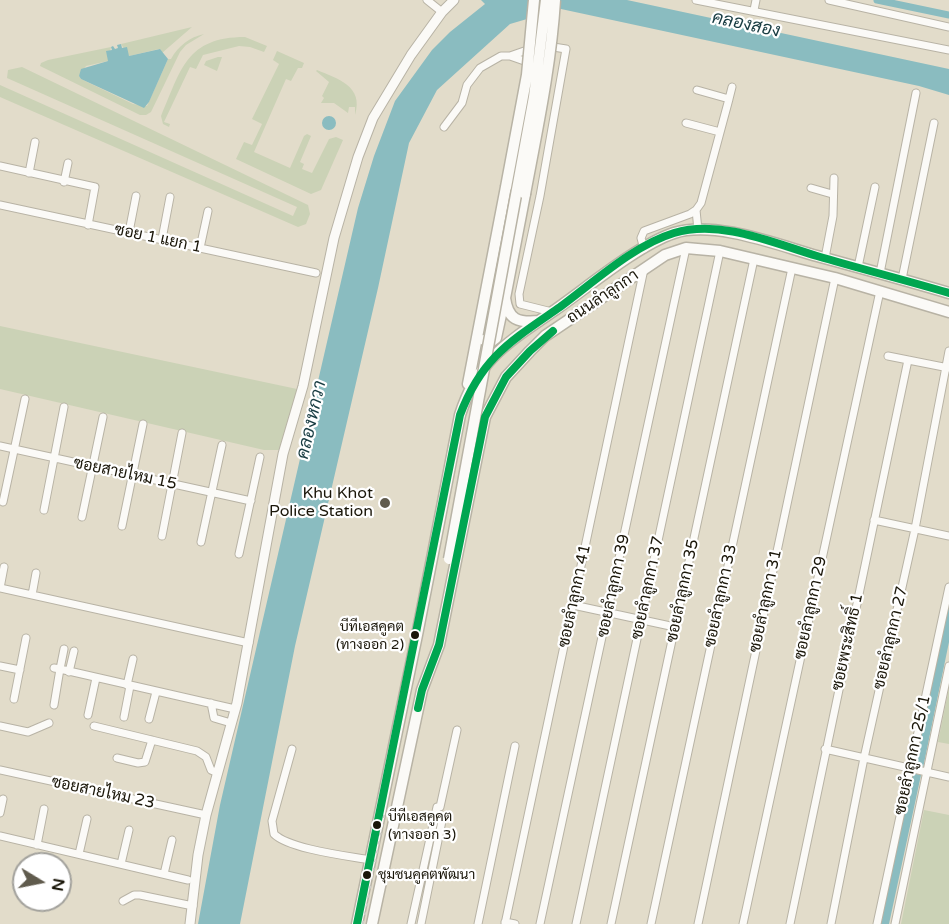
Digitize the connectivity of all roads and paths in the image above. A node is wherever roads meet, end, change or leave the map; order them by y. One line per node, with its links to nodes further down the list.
1 (427, 0): 11 (street)
2 (454, 0): 11 (street)
3 (534, 0): 61 (main road, ถนนลำลูกกา, bridge)
4 (546, 0): 113 (main road, bridge)
5 (555, 0): 57 (main road, bridge)
6 (696, 0): 9 (street)
7 (756, 0): 10 (street)
8 (830, 0): 12 (street)
9 (708, 1): 10 (street)
10 (754, 10): 13 (street)
11 (442, 12): 102 (street)
12 (949, 27)
13 (949, 50)
14 (510, 56): 15 (street); 15 (street); 22 (street)
15 (561, 73): 58 (street)
16 (732, 87): 19 (street)
17 (697, 90): 19 (street)
18 (916, 93): 52 (street)
19 (729, 99): 23 (street)
20 (686, 123): 23 (street)
21 (934, 123): 54 (street)
22 (444, 127)
23 (720, 132): 36 (street)
24 (35, 142): 27 (street)
25 (68, 163): 29 (street)
26 (0, 166): 27 (street)
27 (28, 172): 29 (street)
28 (834, 178): 32 (street)
29 (64, 182): 38 (street)
30 (875, 187): 48 (street)
31 (812, 188): 32 (street)
32 (832, 194): 46 (street)
33 (136, 196): 40 (street)
34 (170, 197): 41 (street)
35 (0, 205): 38 (street, ซอย 1 แยก 1)
36 (696, 210): 39 (street); 44 (street)
37 (208, 211): 42 (street)
38 (88, 225): 40 (street, ซอย 1 แยก 1)
39 (698, 230): 44 (main road, ถนนลำลูกกา); 46 (main road, ถนนลำลูกกา)
40 (129, 232): 41 (street, ซอย 1 แยก 1)
41 (162, 239): 42 (street, ซอย 1 แยก 1)
42 (201, 248): 51 (street, ซอย 1 แยก 1)
43 (686, 248): 45 (main road, ถนนลำลูกกา); 50 (main road, ถนนลำลูกกา); 98 (street, ซอยลำลูกกา 39)
44 (644, 249): 58 (main road, ถนนลำลูกกา)
45 (720, 251): 47 (main road, ถนนลำลูกกา); 99 (street, ซอยลำลูกกา 37)
46 (825, 258): 48 (main road, ถนนลำลูกกา)
47 (754, 259): 49 (main road, ถนนลำลูกกา); 100 (street, ซอยลำลูกกา 35)
48 (858, 267): 52 (main road, ถนนลำลูกกา)
49 (792, 268): 53 (main road, ถนนลำลูกกา); 166 (street, ซอยลำลูกกา 33)
50 (644, 269): 97 (street, ซอยลำลูกกา 41); 113 (main road, ถนนลำลูกกา)
51 (316, 273)
52 (880, 273): 54 (main road, ถนนลำลูกกา)
53 (835, 278): 55 (main road, ถนนลำลูกกา); 167 (street, ซอยลำลูกกา 31)
54 (902, 279): 56 (main road, ถนนลำลูกกา)
55 (880, 291): 59 (main road, ถนนลำลูกกา); 168 (street, ซอยลำลูกกา 29)
56 (949, 293)
57 (504, 298): 60 (main road); 61 (main road)
58 (552, 312): 60 (main road, ถนนลำลูกกา)
59 (949, 312)
60 (539, 321): 67 (main road, ถนนลำลูกกา)
61 (478, 329): 67 (main road, ถนนลำลูกกา)
62 (949, 351): 65 (street, ซอยลำลูกกา 27)
63 (888, 356): 64 (street)
64 (908, 360): 65 (street); 85 (street, ซอยพระสิทธิ์ 1)
65 (947, 368): 87 (street, ซอยลำลูกกา 27)
66 (25, 399): 74 (street)
67 (465, 399): 149 (main road, ถนนลำลูกกา)
68 (64, 407): 76 (street)
69 (103, 417): 77 (street)
70 (143, 424): 78 (street)
71 (182, 433): 79 (street)
72 (222, 445): 80 (street)
73 (0, 446): 74 (street, ซอยสายไหม 15)
74 (15, 449): 76 (street, ซอยสายไหม 15); 82 (street)
75 (261, 457): 81 (street)
76 (54, 458): 77 (street, ซอยสายไหม 15); 83 (street)
77 (94, 467): 78 (street, ซอยสายไหม 15); 84 (street)
78 (134, 476): 79 (street, ซอยสายไหม 15); 86 (street)
79 (172, 484): 80 (street, ซอยสายไหม 15); 88 (street)
80 (212, 492): 81 (street, ซอยสายไหม 15); 90 (street)
81 (251, 501): 91 (street)
82 (3, 502)
83 (44, 510)
84 (82, 517)
85 (874, 520): 87 (street); 130 (street, ซอยพระสิทธิ์ 1)
86 (122, 526)
87 (915, 529): 89 (street); 132 (street, ซอยลำลูกกา 27)
88 (162, 536)
89 (949, 536)
90 (201, 542)
91 (239, 554)
92 (4, 567): 95 (street)
93 (36, 573): 96 (street)
94 (949, 587): 133 (street, ซอยลำลูกกา 25/1)
95 (0, 588): 96 (street)
96 (32, 595): 102 (street)
97 (573, 605): 98 (street); 155 (street, ซอยลำลูกกา 41)
98 (608, 613): 99 (street); 163 (street, ซอยลำลูกกา 39)
99 (642, 620): 100 (street); 164 (street, ซอยลำลูกกา 37)
100 (675, 627): 165 (street, ซอยลำลูกกา 35)
101 (27, 638): 109 (street)
102 (249, 643): 118 (street)
103 (64, 649): 108 (street)
104 (74, 651): 110 (street)
105 (133, 659): 112 (street)
106 (0, 666): 109 (street)
107 (949, 666): 135 (street)
108 (57, 669): 110 (street); 117 (street)
109 (20, 670): 115 (street)
110 (69, 672): 111 (street)
111 (96, 678): 112 (street); 119 (street)
112 (128, 686): 114 (street); 120 (street)
113 (422, 690): 158 (main road, ถนนลำลูกกา)
114 (156, 692): 116 (street); 121 (street)
115 (14, 699)
116 (211, 703): 118 (street); 123 (street)
117 (54, 705)
118 (235, 709): 123 (street)
119 (88, 715)
120 (124, 717)
121 (149, 719)
122 (49, 723): 124 (street)
123 (231, 723): 136 (street)
124 (0, 726)
125 (94, 726): 127 (street)
126 (457, 730): 159 (street)
127 (152, 740): 131 (street); 136 (street)
128 (516, 746): 161 (street)
129 (292, 749): 149 (street)
130 (825, 749): 132 (street); 169 (street, ซอยพระสิทธิ์ 1)
131 (117, 758)
132 (864, 758): 133 (street); 170 (street, ซอยลำลูกกา 27)
133 (911, 768): 135 (street); 171 (street, ซอยลำลูกกา 25/1)
134 (0, 770): 141 (street, ซอยสายไหม 23)
135 (925, 771): 137 (street); 172 (street)
136 (218, 773): 141 (street)
137 (949, 777)
138 (3, 799): 140 (street)
139 (44, 809): 147 (street)
140 (0, 813)
141 (206, 815): 154 (street)
142 (444, 816): 160 (street)
143 (87, 819): 148 (street)
144 (129, 831): 150 (street)
145 (0, 836): 147 (street)
146 (172, 840): 151 (street)
147 (37, 845): 148 (street)
148 (79, 854): 150 (street)
149 (370, 860): 157 (main road, ถนนลำลูกกา)
150 (121, 864): 151 (street)
151 (164, 874): 152 (street)
152 (188, 880)
153 (123, 902): 154 (street)
154 (193, 906): 156 (street)
155 (505, 923): 162 (street)
156 (190, 924)
157 (357, 924)
158 (372, 924)
159 (411, 924)
160 (421, 924)
161 (478, 924)
162 (515, 924)
163 (540, 924)
164 (576, 924)
165 (611, 924)
166 (651, 924)
167 (698, 924)
168 (743, 924)
169 (790, 924)
170 (831, 924)
171 (877, 924)
172 (895, 924)

